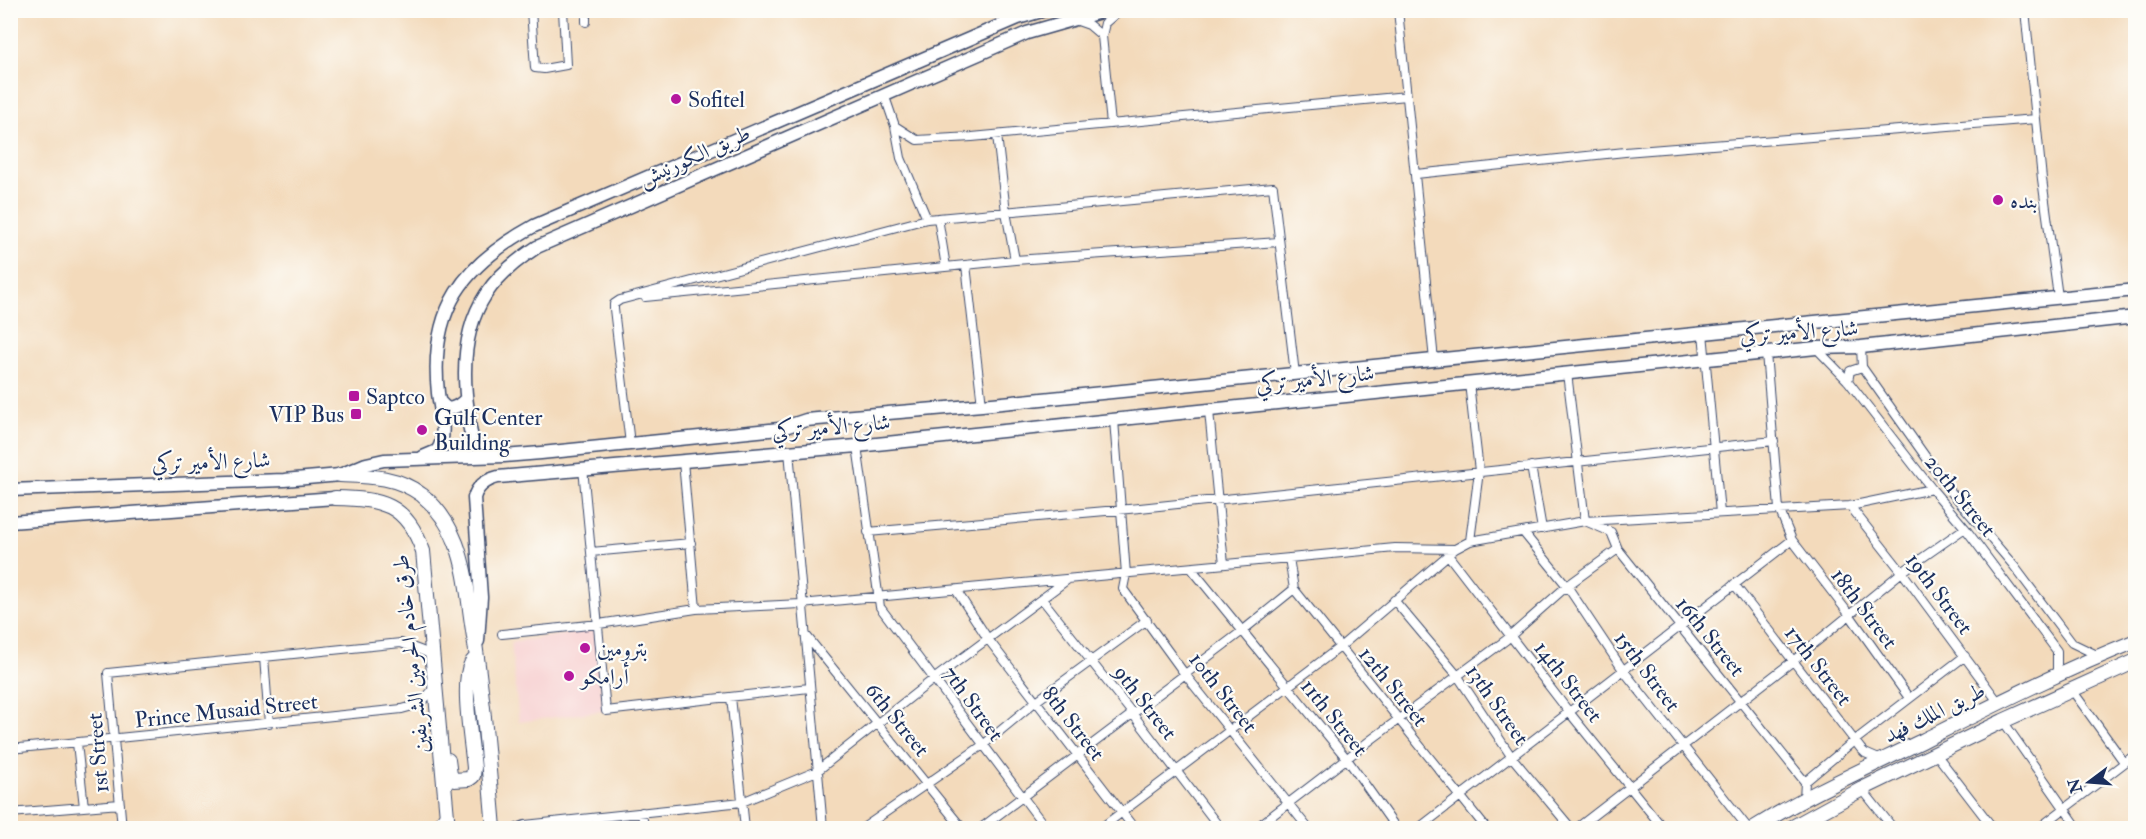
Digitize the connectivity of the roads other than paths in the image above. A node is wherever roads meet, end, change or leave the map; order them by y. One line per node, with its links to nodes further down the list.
1 (531, 10): 2 (street)
2 (563, 10)
3 (586, 10): 10 (street)
4 (1045, 10): 42 (main road, طريق الكورنيش)
5 (1107, 10): 9 (main road, طريق الكورنيش)
6 (1120, 10): 11 (street)
7 (1398, 10): 13 (street)
8 (2025, 10): 14 (street)
9 (1074, 20): 11 (street); 12 (main road, طريق الكورنيش)
10 (586, 22)
11 (1102, 36): 15 (street)
12 (884, 94): 16 (street); 41 (main road, طريق الكورنيش)
13 (1407, 96): 15 (street); 18 (street)
14 (2036, 118): 18 (street); 27 (street)
15 (1111, 124): 17 (street)
16 (895, 126): 17 (street); 21 (street)
17 (997, 135): 19 (street)
18 (1416, 174): 34 (street)
19 (1006, 212): 20 (street); 22 (street); 23 (street)
20 (938, 218): 21 (street); 25 (street)
21 (927, 219): 28 (street)
22 (1279, 242): 23 (street); 38 (street)
23 (1015, 260): 24 (street)
24 (966, 265): 25 (street); 43 (street)
25 (946, 267): 28 (street)
26 (2136, 290): 27 (main road, شارع الأمير تركي)
27 (2058, 297): 30 (main road, شارع الأمير تركي)
28 (620, 300): 48 (street)
29 (2136, 317): 31 (main road, شارع الأمير تركي)
30 (1703, 333): 34 (main road, شارع الأمير تركي); 35 (street)
31 (1861, 347): 32 (main road, شارع الأمير تركي); 36 (street)
32 (1816, 348): 33 (main road, شارع الأمير تركي); 39 (street, 20th Street)
33 (1766, 353): 35 (main road, شارع الأمير تركي); 47 (street, 18th Street)
34 (1434, 360): 38 (main road, شارع الأمير تركي)
35 (1706, 360): 37 (main road, شارع الأمير تركي); 50 (street)
36 (1862, 367): 39 (street); 106 (street, 20th Street)
37 (1567, 373): 40 (main road, شارع الأمير تركي); 55 (street)
38 (1295, 374): 43 (main road, شارع الأمير تركي)
39 (1848, 381): 60 (street, 20th Street)
40 (1469, 383): 44 (main road, شارع الأمير تركي); 58 (street)
41 (466, 399): 42 (main road); 52 (main road, طريق الكورنيش)
42 (439, 401): 53 (main road, طريق الكورنيش)
43 (982, 405): 46 (main road, شارع الأمير تركي)
44 (1209, 411): 45 (main road, شارع الأمير تركي); 63 (street)
45 (1114, 420): 49 (main road, شارع الأمير تركي); 66 (street, 10th Street)
46 (779, 429): 48 (main road, شارع الأمير تركي); 51 (main road)
47 (1774, 441): 50 (street); 65 (street, 18th Street)
48 (630, 444): 52 (main road, شارع الأمير تركي)
49 (857, 446): 51 (main road, شارع الأمير تركي); 72 (street)
50 (1714, 447): 55 (street); 67 (street)
51 (785, 451): 54 (main road, شارع الأمير تركي); 94 (street)
52 (504, 456): 53 (main road, شارع الأمير تركي)
53 (410, 460): 59 (main road, شارع الأمير تركي)
54 (683, 461): 57 (main road, شارع الأمير تركي); 76 (street)
55 (1578, 461): 56 (street); 68 (street)
56 (1532, 466): 58 (street); 71 (street)
57 (583, 468): 79 (street); 113 (main road, شارع الأمير تركي)
58 (1479, 471): 63 (street); 75 (street)
59 (340, 475): 61 (main road, شارع الأمير تركي); 113 (highway)
60 (1932, 489): 64 (street); 70 (street, 20th Street)
61 (10, 490)
62 (335, 498): 69 (main road, شارع الأمير تركي); 109 (highway, طرق خادم الحرمين الشريفين)
63 (1218, 500): 66 (street); 82 (street)
64 (1850, 506): 65 (street); 84 (street, 19th Street)
65 (1779, 509): 67 (street); 74 (street, 18th Street)
66 (1122, 510): 72 (street); 85 (street, 10th Street)
67 (1720, 513): 68 (street)
68 (1585, 521): 71 (street); 78 (street, 16th Street)
69 (10, 522)
70 (1965, 528): 84 (street); 108 (street, 20th Street)
71 (1542, 529): 73 (street)
72 (868, 532): 91 (street)
73 (1523, 532): 75 (street); 88 (street, 15th Street)
74 (1792, 540): 87 (street); 96 (street, 18th Street)
75 (1470, 541): 77 (street)
76 (691, 543): 79 (street); 95 (street)
77 (1455, 549): 80 (street); 81 (street)
78 (1618, 549): 88 (street); 99 (street, 16th Street)
79 (591, 552): 98 (street)
80 (1448, 555): 93 (street); 103 (street, 14th Street)
81 (1289, 558): 82 (street); 89 (street, 12th Street)
82 (1224, 564): 83 (street)
83 (1191, 567): 85 (street); 100 (street, 11th Street)
84 (1902, 572): 96 (street); 110 (street, 19th Street)
85 (1126, 573): 86 (street); 97 (street, 10th Street)
86 (1068, 579): 90 (street); 92 (street)
87 (1734, 584): 99 (street); 115 (street, 17th Street)
88 (1567, 586): 103 (street); 117 (street, 15th Street)
89 (1294, 589): 100 (street); 107 (street, 12th Street)
90 (956, 590): 91 (street); 104 (street, 8th Street)
91 (877, 597): 94 (street); 121 (street, 7th Street)
92 (1042, 599): 104 (street); 114 (street, 9th Street)
93 (1394, 600): 107 (street); 120 (street, 13th Street)
94 (801, 604): 95 (street); 101 (street)
95 (696, 609): 98 (street)
96 (1849, 614): 115 (street); 127 (street, 18th Street)
97 (1147, 620): 114 (street); 118 (street, 10th Street)
98 (599, 624): 102 (street); 126 (street)
99 (1679, 627): 117 (street); 128 (street, 16th Street)
100 (1241, 632): 118 (street); 123 (street, 11th Street)
101 (804, 633): 124 (street); 136 (street, 6th Street)
102 (502, 634)
103 (1510, 636): 120 (street); 132 (street, 14th Street)
104 (988, 639): 121 (street); 130 (street, 8th Street)
105 (2136, 641): 111 (highway, طريق الملك فهد)
106 (2072, 643): 108 (street); 111 (street, 20th Street)
107 (1340, 647): 123 (street); 134 (street, 12th Street)
108 (2057, 651): 119 (street)
109 (434, 656): 112 (street); 122 (highway, طرق خادم الحرمين الشريفين)
110 (1965, 656): 127 (street); 131 (street, 19th Street)
111 (2099, 656): 119 (highway, طريق الملك فهد)
112 (264, 657): 137 (street); 139 (street, 1st Street)
113 (477, 657): 129 (highway); 174 (highway)
114 (1091, 661): 130 (street); 133 (street, 9th Street)
115 (1793, 661): 128 (street); 140 (street, 17th Street)
116 (2136, 661): 125 (highway, طريق الملك فهد)
117 (1623, 670): 132 (street); 143 (street, 15th Street)
118 (1184, 673): 133 (street); 138 (street, 10th Street)
119 (2057, 674): 131 (highway, طريق الملك فهد)
120 (1457, 675): 134 (street); 148 (street, 13th Street)
121 (934, 678): 136 (street); 142 (street, 7th Street)
122 (436, 685): 129 (highway, طرق خادم الحرمين الشريفين); 137 (street, Prince Musaid Street)
123 (1287, 686): 138 (street); 149 (street, 11th Street)
124 (809, 688): 126 (street); 152 (street)
125 (2072, 690): 135 (highway, طريق الملك فهد); 151 (street)
126 (731, 697): 161 (street)
127 (1909, 698): 140 (street)
128 (1741, 701): 143 (street); 154 (street, 16th Street)
129 (437, 702): 166 (highway, طرق خادم الحرمين الشريفين)
130 (1035, 702): 142 (street); 147 (street, 8th Street)
131 (1999, 703): 150 (highway, طريق الملك فهد)
132 (1569, 712): 148 (street); 156 (street, 14th Street)
133 (1132, 713): 147 (street); 153 (street, 9th Street)
134 (1397, 720): 149 (street); 159 (street, 12th Street)
135 (2003, 721): 145 (highway, طريق الملك فهد); 165 (street)
136 (878, 723): 152 (street); 155 (street, 6th Street)
137 (269, 724): 139 (street, Prince Musaid Street)
138 (1231, 731): 153 (street); 162 (street, 10th Street)
139 (114, 739): 141 (street, Prince Musaid Street); 163 (street, 1st Street)
140 (1854, 741): 150 (street, 17th Street); 154 (street)
141 (77, 743): 144 (street, Prince Musaid Street); 164 (street)
142 (982, 745): 155 (street); 158 (street, 7th Street)
143 (1683, 746): 156 (street); 194 (street, 15th Street)
144 (10, 749)
145 (1936, 754): 157 (highway, طريق الملك فهد); 197 (street)
146 (2136, 754): 151 (street)
147 (1077, 755): 158 (street); 169 (street, 8th Street)
148 (1511, 756): 159 (street); 191 (street, 13th Street)
149 (1347, 759): 162 (street); 188 (street, 11th Street)
150 (1882, 760): 160 (highway, طريق الملك فهد)
151 (2124, 762): 165 (street)
152 (817, 771): 161 (street); 178 (street)
153 (1177, 772): 169 (street); 185 (street, 9th Street)
154 (1806, 782): 160 (street)
155 (927, 785): 179 (street); 180 (street, 6th Street)
156 (1630, 787): 192 (street); 193 (street, 14th Street)
157 (1862, 789): 170 (highway, طريق الملك فهد); 196 (street)
158 (1023, 796): 181 (street); 182 (street, 7th Street)
159 (1460, 796): 189 (street); 190 (street, 12th Street)
160 (1803, 801): 195 (highway, طريق الملك فهد)
161 (742, 802): 167 (street); 177 (street)
162 (1288, 803): 186 (street); 187 (street, 10th Street)
163 (120, 804): 164 (street); 171 (street, 1st Street)
164 (84, 807): 168 (street)
165 (2064, 810): 198 (street); 199 (street)
166 (446, 812): 172 (street); 173 (highway, طرق خادم الحرمين الشريفين)
167 (642, 812): 175 (street); 176 (street)
168 (10, 813)
169 (1122, 813): 183 (street); 184 (street, 8th Street)
170 (1799, 826)
171 (122, 828)
172 (433, 828)
173 (448, 828)
174 (495, 828)
175 (517, 828)
176 (644, 828)
177 (745, 828)
178 (823, 828)
179 (864, 828)
180 (962, 828)
181 (981, 828)
182 (1046, 828)
183 (1101, 828)
184 (1134, 828)
185 (1220, 828)
186 (1256, 828)
187 (1308, 828)
188 (1396, 828)
189 (1419, 828)
190 (1486, 828)
191 (1571, 828)
192 (1577, 828)
193 (1663, 828)
194 (1748, 828)
195 (1754, 828)
196 (1893, 828)
197 (1993, 828)
198 (2039, 828)
199 (2078, 828)

